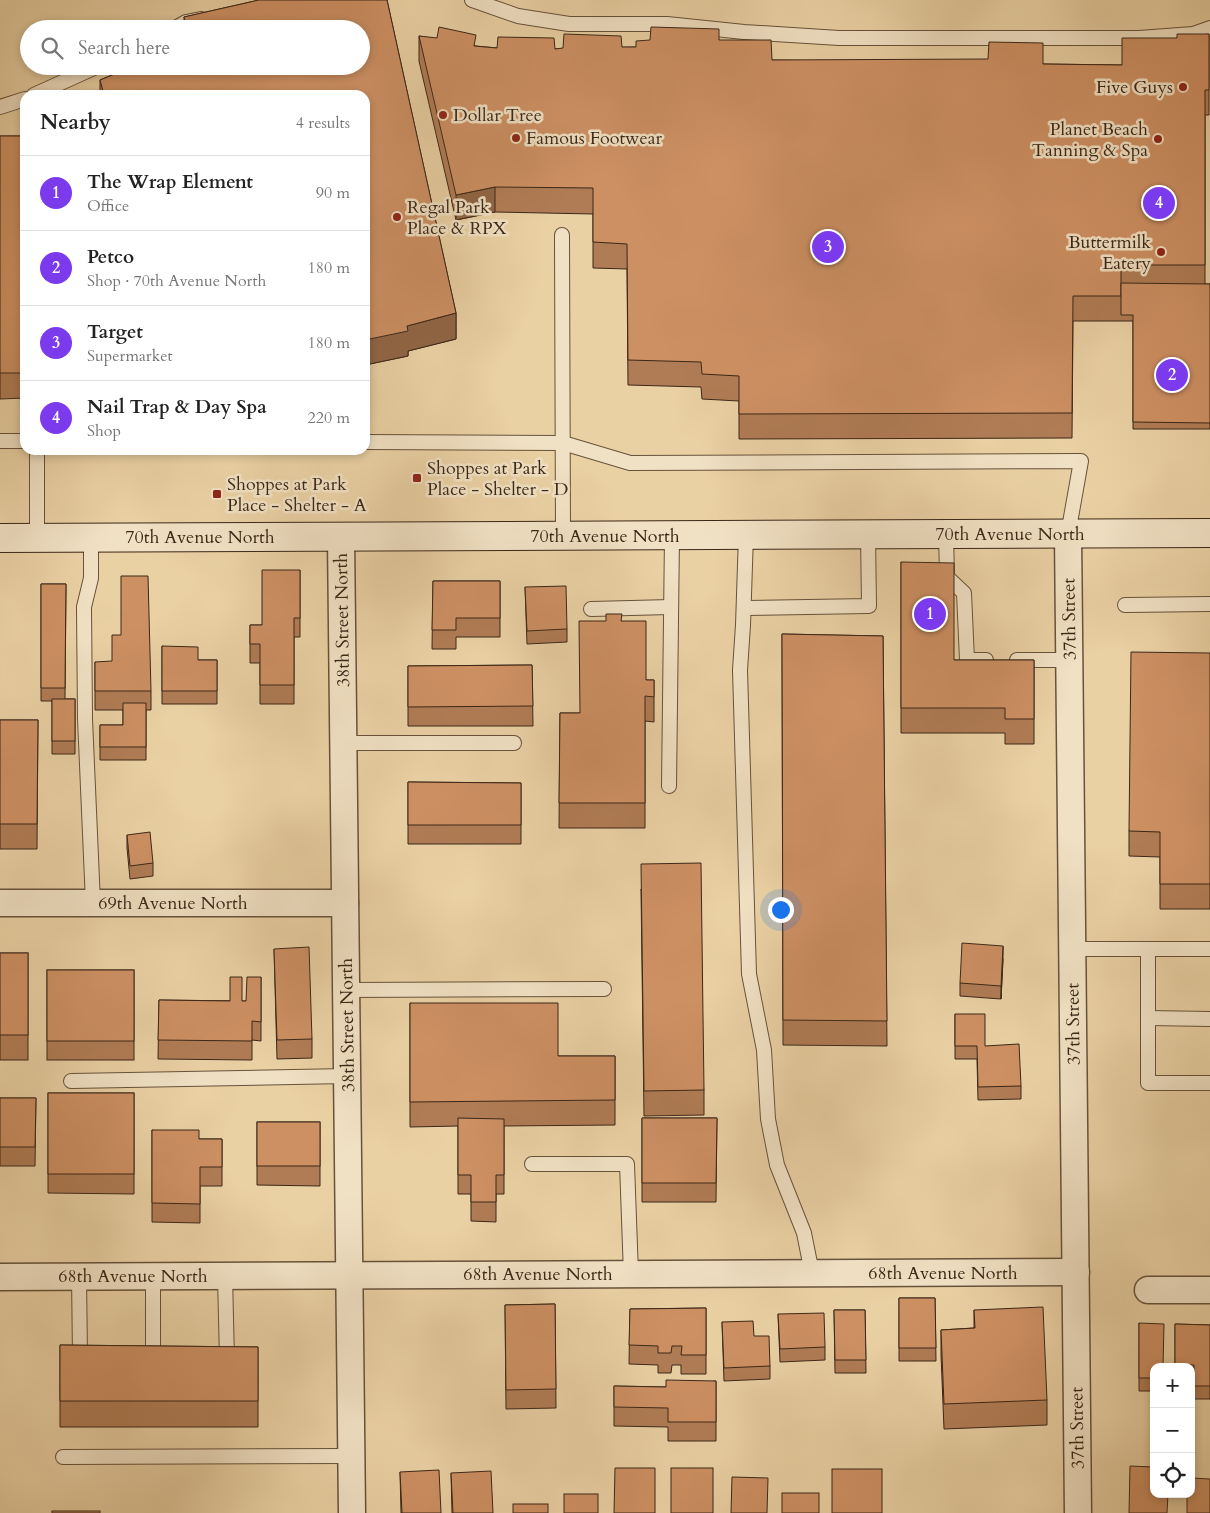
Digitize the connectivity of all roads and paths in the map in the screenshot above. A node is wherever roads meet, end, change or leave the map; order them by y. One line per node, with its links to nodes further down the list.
1 (472, 0): 4 (lane)
2 (214, 16): 3 (lane)
3 (195, 20)
4 (1210, 28)
5 (78, 75): 6 (lane)
6 (45, 90)
7 (20, 101): 8 (lane)
8 (0, 107)
9 (562, 236): 13 (lane)
10 (0, 441): 11 (lane)
11 (20, 441)
12 (370, 442): 13 (lane)
13 (564, 443): 17 (lane); 20 (lane)
14 (37, 455): 24 (lane)
15 (1210, 533): 17 (street, 70th Avenue North)
16 (946, 534): 17 (street, 70th Avenue North); 19 (street, 70th Avenue North); 31 (lane)
17 (1068, 534): 31 (street, 37th Street)
18 (746, 535): 19 (street, 70th Avenue North); 21 (street, 70th Avenue North); 29 (lane)
19 (868, 535): 29 (lane)
20 (564, 536): 21 (street, 70th Avenue North); 22 (street, 70th Avenue North)
21 (672, 536): 28 (lane)
22 (341, 537): 25 (street, 70th Avenue North); 32 (street, 38th Street North)
23 (0, 538): 24 (street, 70th Avenue North)
24 (37, 538): 25 (street, 70th Avenue North)
25 (91, 538): 36 (lane)
26 (1210, 604): 27 (lane)
27 (1125, 605)
28 (671, 607): 30 (lane); 34 (lane)
29 (744, 608): 50 (lane)
30 (591, 609)
31 (1069, 660): 40 (street, 37th Street)
32 (344, 742): 33 (lane); 37 (street, 38th Street North)
33 (514, 743)
34 (669, 786)
35 (0, 903): 36 (street, 69th Avenue North)
36 (93, 903): 37 (street, 69th Avenue North)
37 (345, 903): 42 (street, 38th Street North)
38 (1148, 949): 39 (lane); 40 (lane); 43 (lane)
39 (1210, 949)
40 (1072, 950): 49 (street, 37th Street)
41 (604, 989): 42 (lane)
42 (346, 990): 45 (street, 38th Street North)
43 (1148, 1018): 44 (lane); 47 (lane)
44 (1210, 1019)
45 (348, 1076): 46 (lane); 52 (street, 38th Street North)
46 (71, 1081)
47 (1210, 1082)
48 (532, 1164): 51 (lane)
49 (1076, 1272): 50 (street, 68th Avenue North); 65 (street, 37th Street)
50 (812, 1273): 51 (street, 68th Avenue North)
51 (631, 1274): 52 (street, 68th Avenue North)
52 (350, 1275): 55 (street, 68th Avenue North); 62 (street, 38th Street North)
53 (79, 1276): 54 (street, 68th Avenue North); 56 (street, 68th Avenue North); 59 (lane)
54 (154, 1276): 55 (street, 68th Avenue North); 60 (lane)
55 (225, 1276): 61 (lane)
56 (0, 1277)
57 (1148, 1290): 58 (street)
58 (1210, 1290)
59 (80, 1356)
60 (154, 1358)
61 (227, 1360)
62 (352, 1456): 63 (lane); 64 (street, 38th Street North)
63 (63, 1457)
64 (352, 1513)
65 (1078, 1513)

